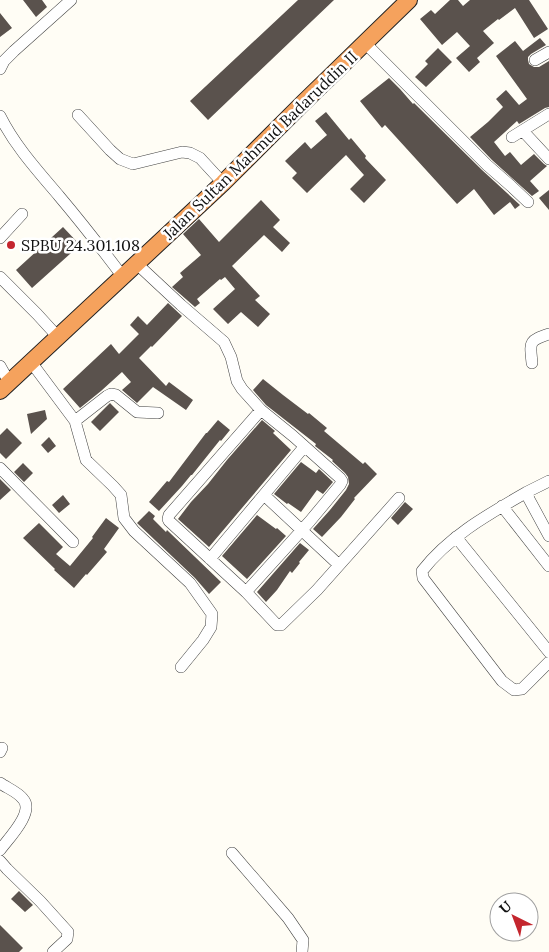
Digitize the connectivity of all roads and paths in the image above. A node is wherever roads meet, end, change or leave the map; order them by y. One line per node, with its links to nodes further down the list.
1 (71, 0): 6 (street)
2 (409, 0): 3 (highway, Jalan Sultan Mahmud Badaruddin II)
3 (365, 42): 11 (highway, Jalan Sultan Mahmud Badaruddin II); 12 (street)
4 (549, 52): 5 (street)
5 (535, 60)
6 (1, 62)
7 (549, 114): 10 (street)
8 (78, 115): 11 (street)
9 (0, 116): 16 (street)
10 (549, 159)
11 (223, 183): 15 (highway, Jalan Sultan Mahmud Badaruddin II)
12 (528, 202)
13 (22, 214): 14 (street)
14 (0, 238)
15 (136, 264): 16 (highway, Jalan Sultan Mahmud Badaruddin II); 24 (street)
16 (124, 276): 19 (highway, Jalan Sultan Mahmud Badaruddin II)
17 (0, 277): 19 (street)
18 (549, 334): 21 (street)
19 (58, 337): 20 (highway, Jalan Sultan Mahmud Badaruddin II)
20 (31, 362): 23 (highway, Jalan Sultan Mahmud Badaruddin II); 26 (street)
21 (532, 363)
22 (0, 366): 23 (street)
23 (5, 387)
24 (261, 410): 27 (street); 38 (street)
25 (158, 413): 26 (street)
26 (75, 421): 44 (street)
27 (304, 447): 31 (street); 34 (street)
28 (0, 468): 37 (street)
29 (549, 481): 30 (street)
30 (527, 492): 33 (street); 35 (street)
31 (264, 495): 34 (street); 38 (street)
32 (399, 498): 39 (street)
33 (502, 506): 36 (street); 40 (street)
34 (302, 530): 39 (street); 41 (street)
35 (549, 536)
36 (456, 537): 42 (street); 43 (street)
37 (74, 542)
38 (210, 558): 41 (street)
39 (339, 565): 41 (street)
40 (549, 566)
41 (246, 592)
42 (549, 652)
43 (549, 662)
44 (181, 667)
45 (0, 783): 46 (street)
46 (0, 850)
47 (232, 853): 50 (street)
48 (0, 861): 49 (street)
49 (53, 952)
50 (302, 952)

